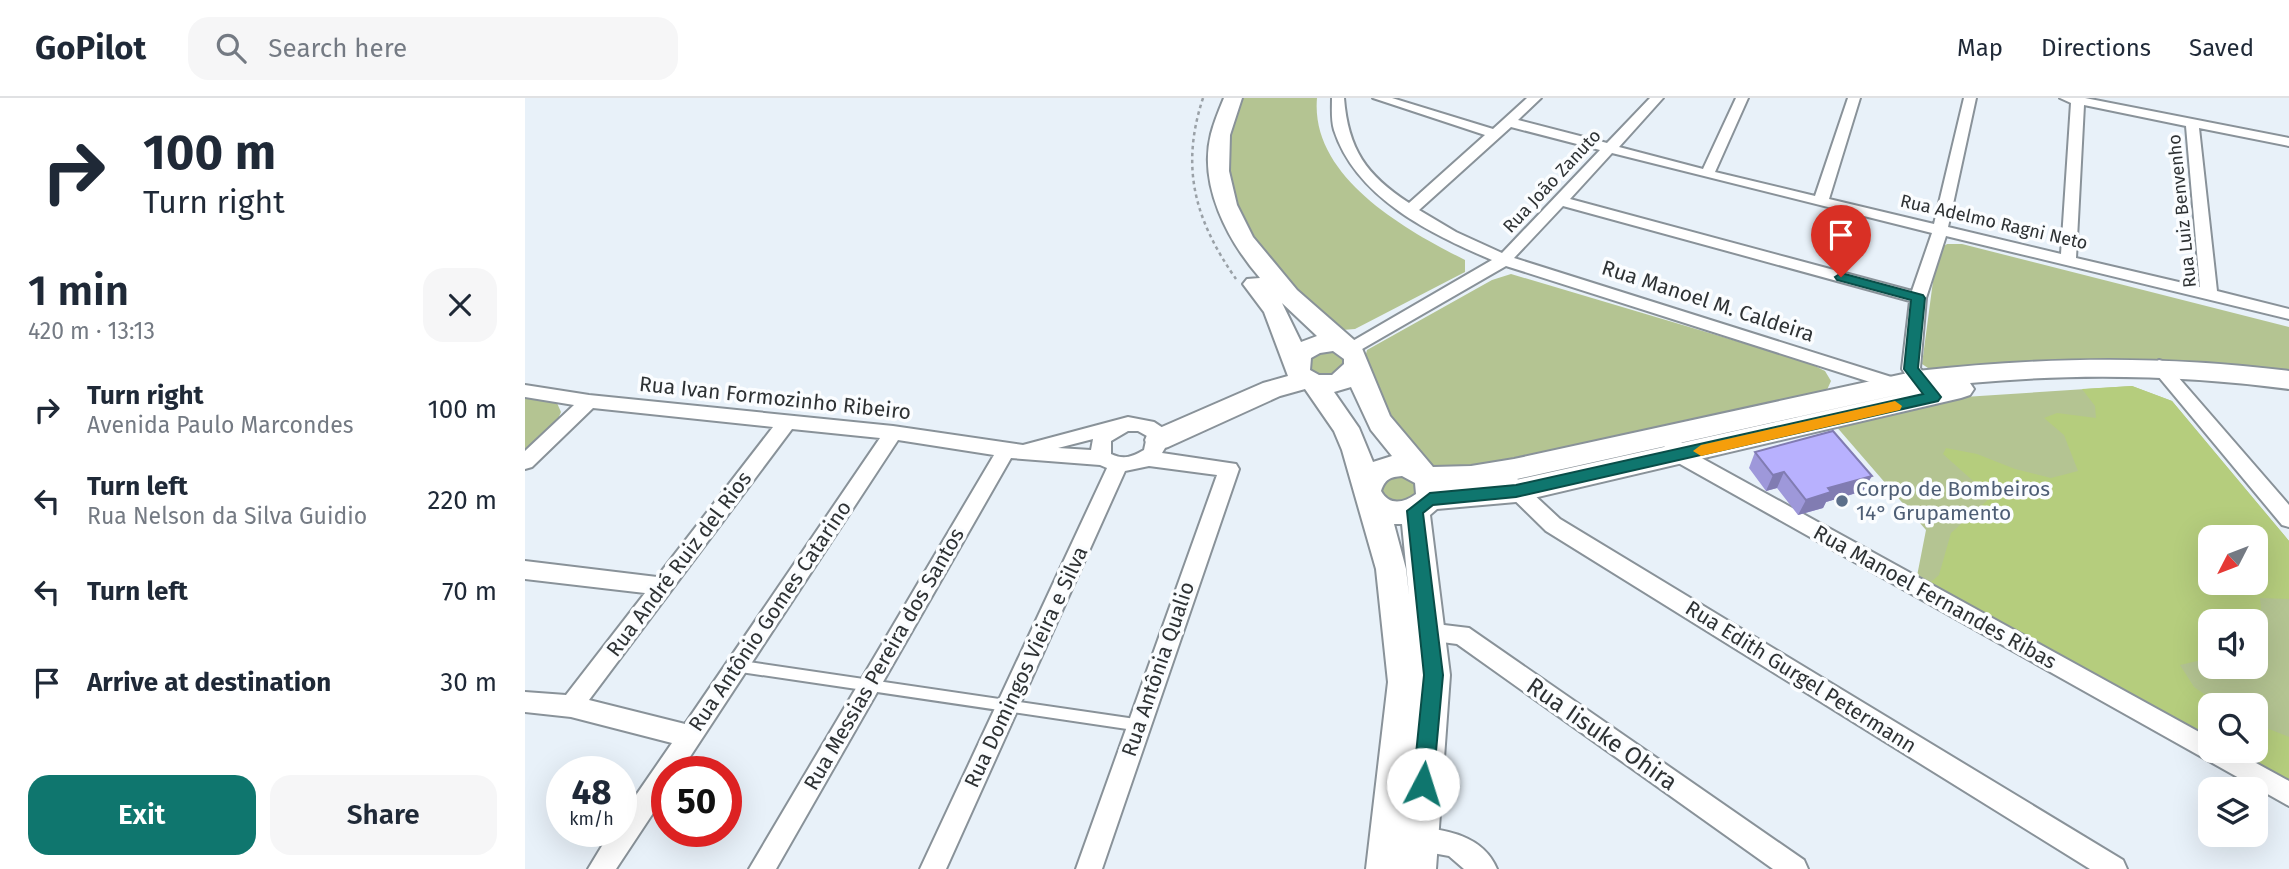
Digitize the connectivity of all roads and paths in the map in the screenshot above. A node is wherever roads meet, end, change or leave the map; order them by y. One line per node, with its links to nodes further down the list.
1 (1216, 98): 29 (main road)
2 (1233, 98): 26 (main road)
3 (1338, 98): 19 (street, Rua Manoel M. Caldeira)
4 (1379, 98): 13 (street)
5 (1535, 98): 11 (street)
6 (1657, 98): 15 (street, Rua João Zanuto)
7 (1742, 98): 16 (street)
8 (1854, 98): 17 (street)
9 (1970, 98): 20 (street)
10 (2072, 99): 12 (street); 21 (street)
11 (1509, 122): 13 (street); 15 (street, Rua Adelmo Ragni Neto)
12 (2192, 123): 14 (street); 23 (street, Rua Luiz Benvenho)
13 (1495, 134): 19 (street)
14 (2289, 142)
15 (1608, 149): 16 (street, Rua Adelmo Ragni Neto); 18 (street, Rua João Zanuto)
16 (1707, 174): 17 (street, Rua Adelmo Ragni Neto)
17 (1821, 200): 20 (street, Rua Adelmo Ragni Neto)
18 (1560, 201): 22 (street, Rua João Zanuto); 24 (street)
19 (1409, 211): 22 (street, Rua Manoel M. Caldeira)
20 (1940, 230): 21 (street, Rua Adelmo Ragni Neto); 24 (street)
21 (2068, 259): 23 (street, Rua Adelmo Ragni Neto)
22 (1504, 260): 26 (street, Rua João Zanuto); 27 (street, Rua Manoel M. Caldeira)
23 (2209, 295): 25 (street, Rua Adelmo Ragni Neto)
24 (1918, 298): 32 (street)
25 (2289, 314)
26 (1350, 353): 29 (main road); 29 (main road); 45 (main road)
27 (1813, 358): 32 (street, Rua Manoel M. Caldeira); 34 (street)
28 (2164, 372): 30 (main road); 32 (main road); 33 (main road); 47 (street)
29 (1303, 373): 39 (main road); 46 (main road)
30 (2289, 380)
31 (525, 391): 35 (street, Rua Ivan Formozinho Ribeiro)
32 (1916, 391): 34 (main road); 40 (main road)
33 (2289, 392)
34 (1833, 399): 40 (main road)
35 (589, 401): 36 (street, Rua Ivan Formozinho Ribeiro); 43 (street)
36 (788, 421): 38 (street, Rua Ivan Formozinho Ribeiro); 49 (street, Rua André Ruiz del Rios)
37 (1120, 425): 39 (street); 41 (street); 42 (street)
38 (893, 433): 41 (street, Rua Ivan Formozinho Ribeiro); 51 (street, Rua Antônio Gomes Catarino)
39 (1150, 441): 42 (street); 56 (street, Rua Antônia Qualio)
40 (1674, 446): 44 (main road); 58 (street, Rua Manoel Fernandes Ribas)
41 (1013, 451): 42 (street, Rua Ivan Formozinho Ribeiro); 52 (street, Rua Messias Pereira dos Santos)
42 (1110, 461): 55 (street, Rua Domingos Vieira e Silva)
43 (525, 462)
44 (1508, 481): 45 (main road); 68 (street, Rua Edith Gurgel Petermann)
45 (1423, 490): 46 (main road); 46 (main road); 50 (main road)
46 (1370, 498): 50 (main road)
47 (2289, 519)
48 (525, 570): 49 (street)
49 (663, 586): 54 (street, Rua André Ruiz del Rios)
50 (1413, 631): 61 (main road); 67 (street, Rua Iisuke Ohira)
51 (738, 666): 52 (lane); 57 (street, Rua Antônio Gomes Catarino)
52 (868, 686): 55 (lane); 63 (street, Rua Messias Pereira dos Santos)
53 (525, 702): 54 (street)
54 (571, 706): 57 (street)
55 (1009, 706): 56 (lane); 64 (street, Rua Domingos Vieira e Silva)
56 (1137, 725): 65 (street, Rua Antônia Qualio)
57 (689, 736): 62 (street, Rua Antônio Gomes Catarino)
58 (2198, 743)
59 (2234, 763): 60 (street, Rua Manoel Fernandes Ribas)
60 (2289, 794)
61 (1402, 854): 66 (street)
62 (601, 869)
63 (762, 869)
64 (933, 869)
65 (1089, 869)
66 (1484, 869)
67 (1795, 869)
68 (2114, 869)

